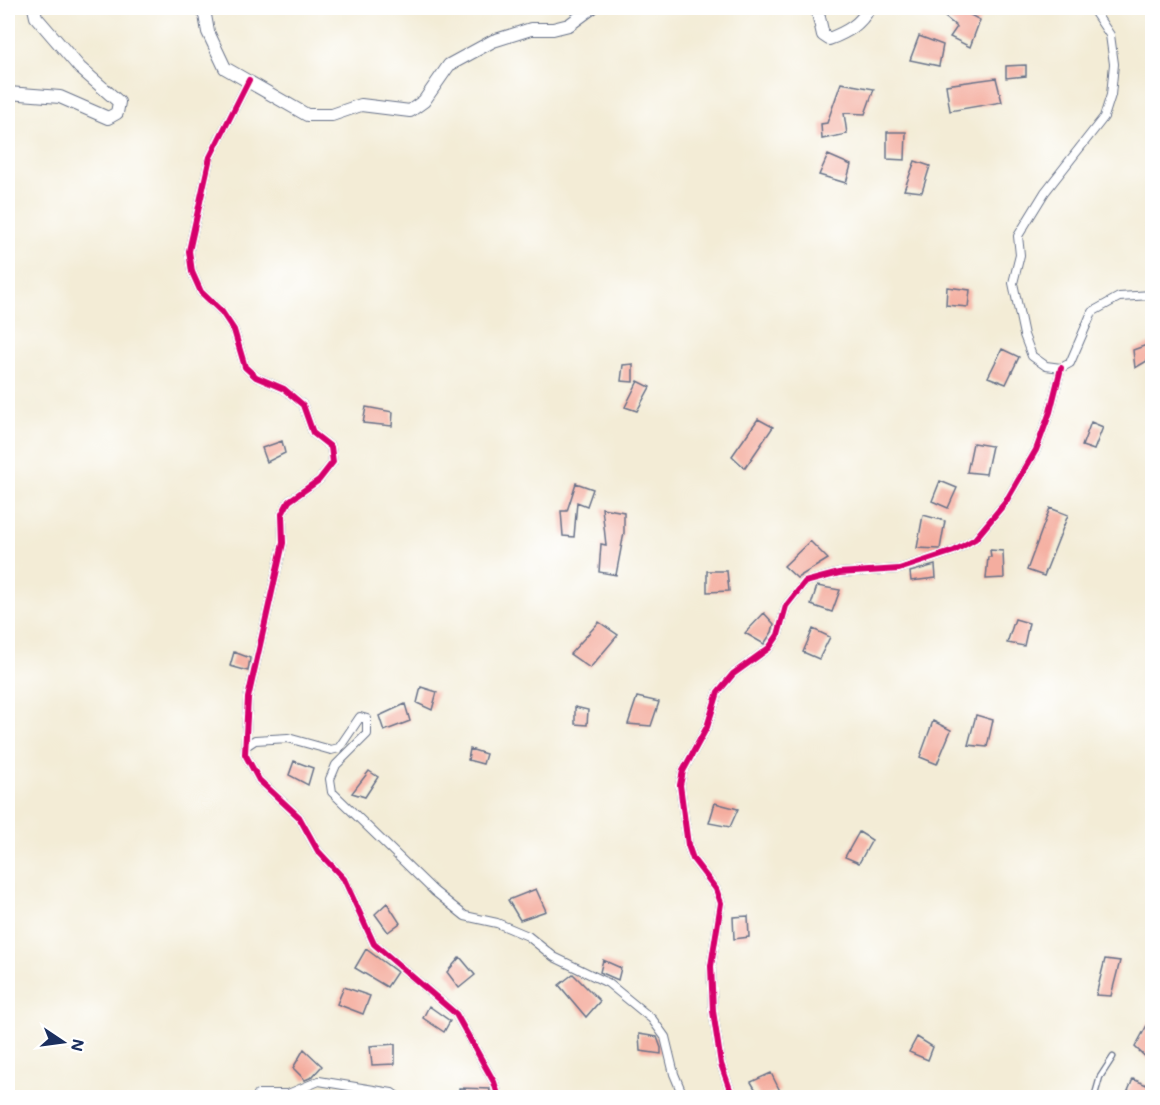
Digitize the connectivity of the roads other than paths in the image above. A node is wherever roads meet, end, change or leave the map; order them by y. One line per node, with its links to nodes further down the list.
1 (34, 8): 8 (street)
2 (199, 8): 7 (street)
3 (592, 8): 7 (street)
4 (820, 8): 5 (street)
5 (869, 8)
6 (1092, 8): 10 (street)
7 (249, 80): 11 (street)
8 (8, 93)
9 (1152, 295): 10 (street)
10 (1061, 368): 17 (street)
11 (246, 746): 15 (street); 16 (street)
12 (1113, 1057): 18 (lane)
13 (258, 1094): 14 (street)
14 (399, 1098)
15 (499, 1098)
16 (684, 1098)
17 (733, 1098)
18 (1094, 1098)

